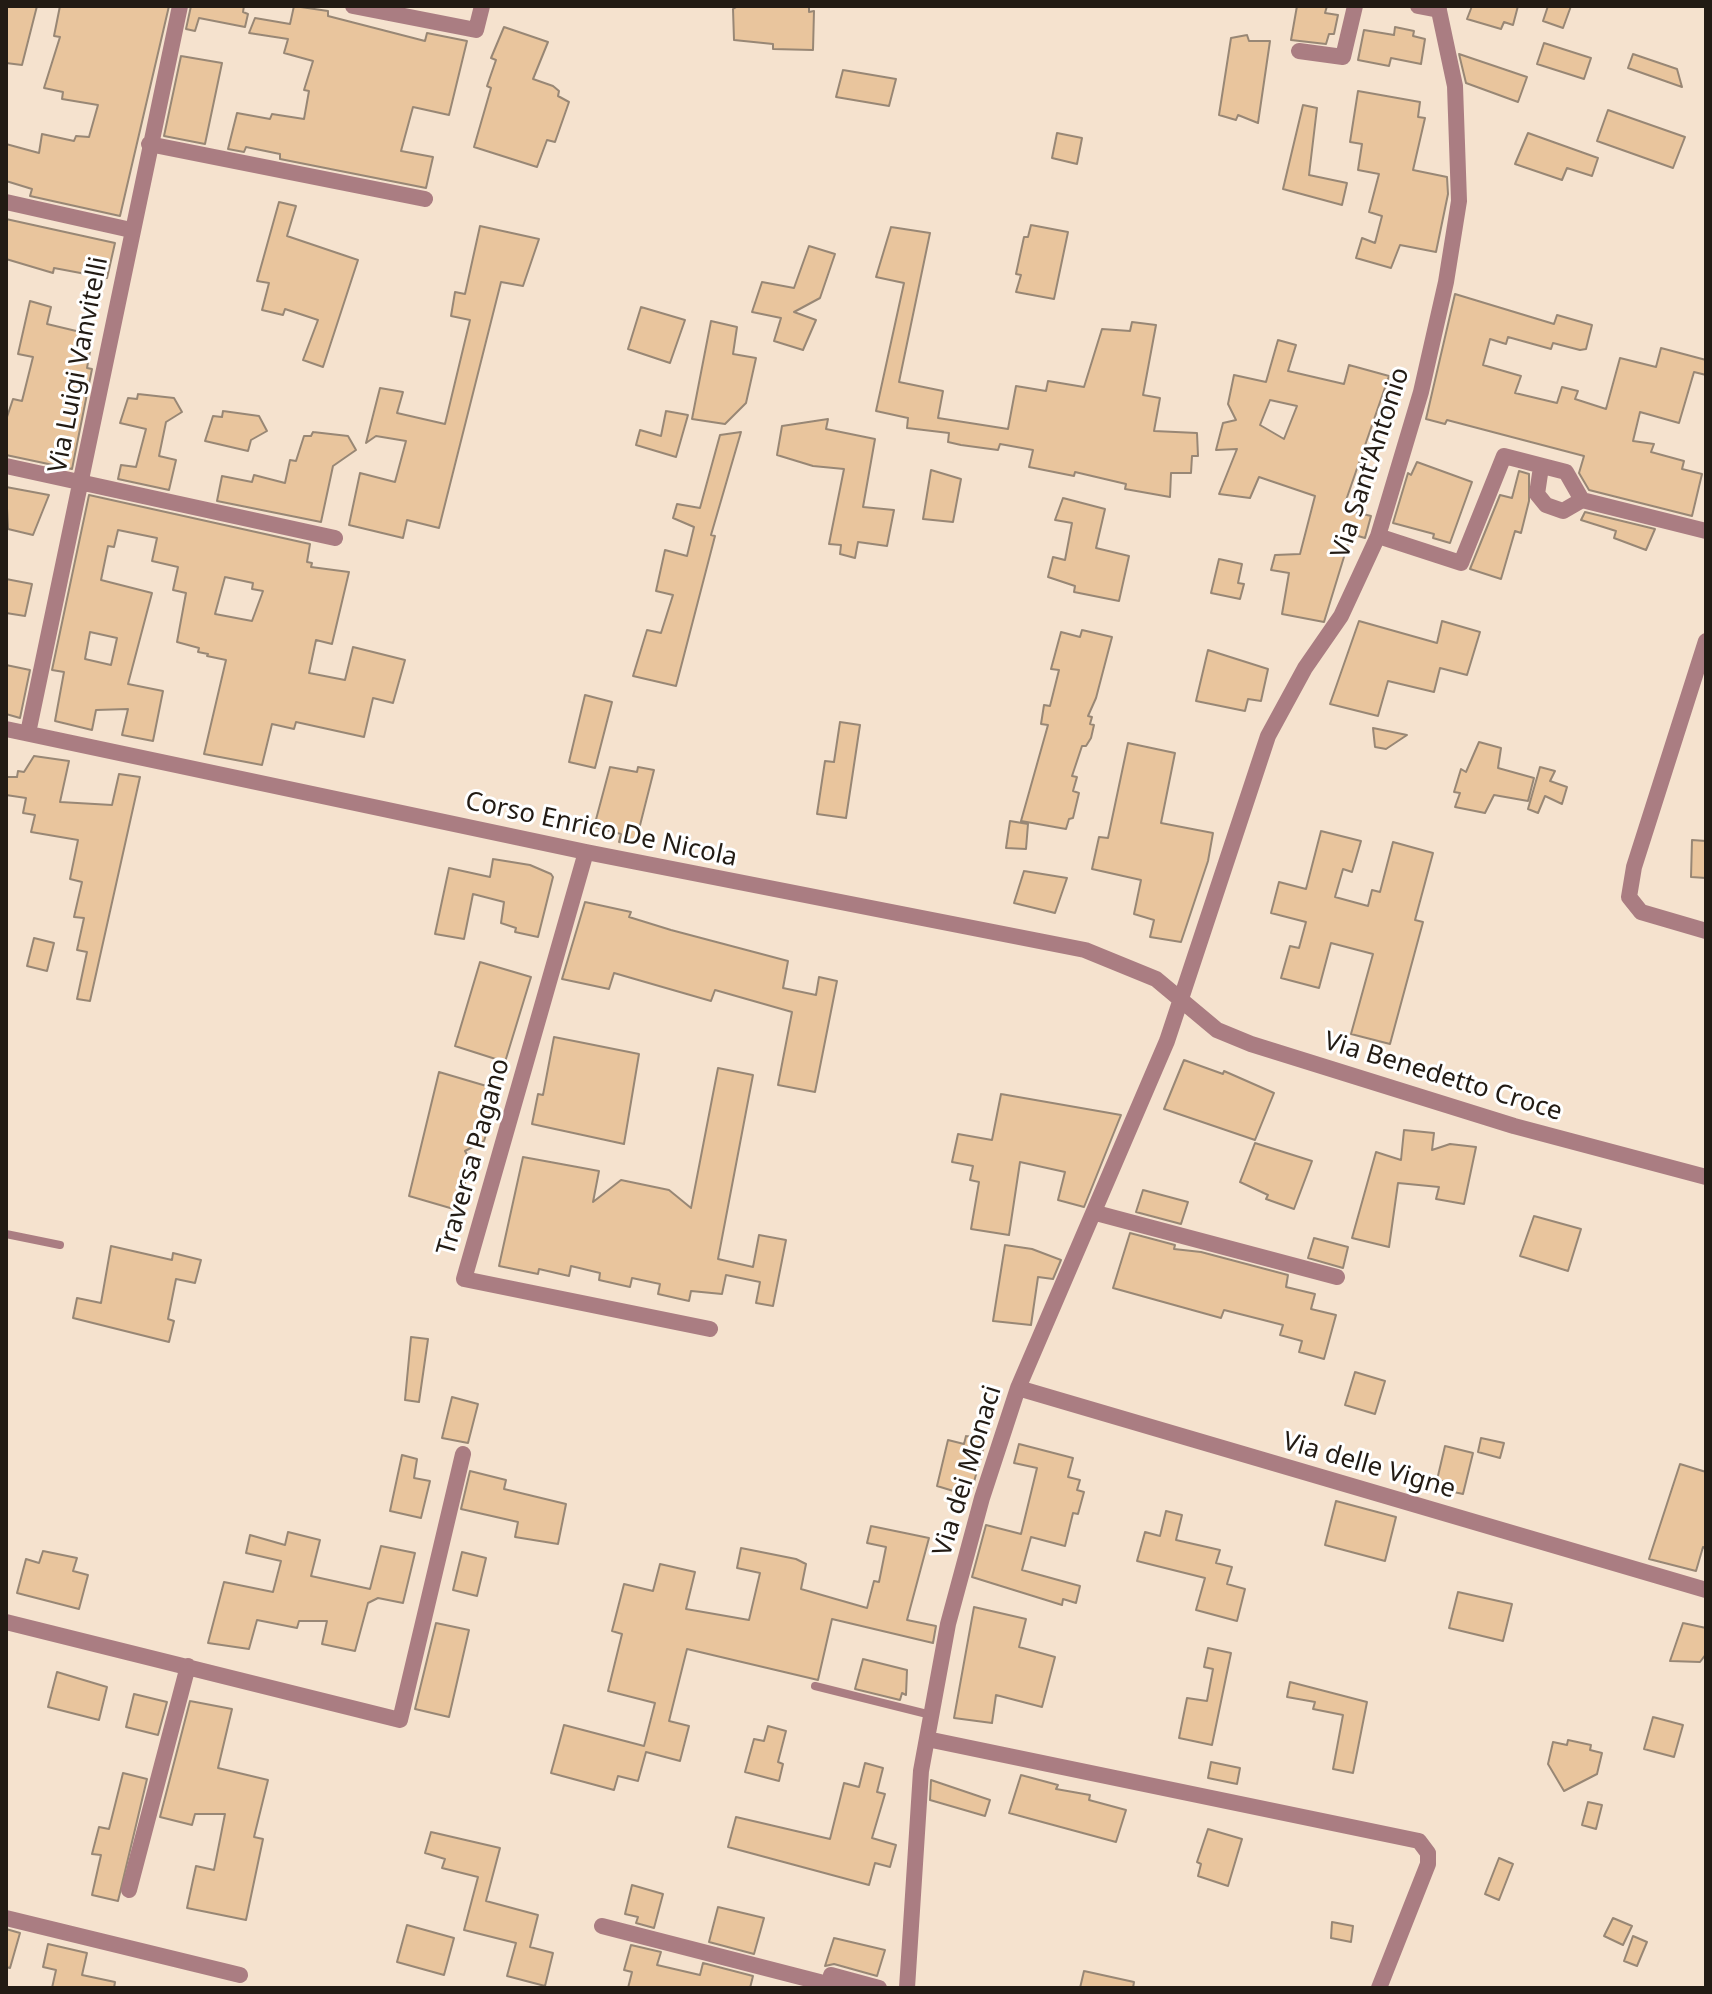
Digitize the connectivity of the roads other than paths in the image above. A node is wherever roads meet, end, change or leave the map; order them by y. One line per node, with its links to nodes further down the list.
1 (180, 6): 8 (street, Via Luigi Vanvitelli)
2 (353, 6): 3 (street)
3 (482, 6)
4 (1355, 6): 7 (street)
5 (1418, 6): 6 (street)
6 (1439, 8): 17 (street, Via Sant'Antonio)
7 (1299, 51)
8 (149, 144): 9 (street); 11 (street, Via Luigi Vanvitelli)
9 (425, 199)
10 (6, 202): 11 (street)
11 (131, 230): 14 (street, Via Luigi Vanvitelli)
12 (6, 466): 14 (street)
13 (1541, 467): 15 (street); 15 (street); 17 (street)
14 (80, 481): 18 (street); 21 (street, Via Luigi Vanvitelli)
15 (1582, 500): 16 (street)
16 (1706, 531)
17 (1378, 536): 24 (street, Via Sant'Antonio)
18 (335, 538)
19 (1706, 641): 23 (street)
20 (6, 729): 21 (street, Corso Enrico De Nicola)
21 (28, 733): 22 (street, Corso Enrico De Nicola)
22 (586, 852): 24 (street, Corso Enrico De Nicola); 30 (street, Traversa Pagano)
23 (1706, 931)
24 (1180, 995): 25 (street, Via Benedetto Croce); 26 (street, Via dei Monaci)
25 (1706, 1177)
26 (1096, 1213): 29 (street); 31 (street, Via dei Monaci)
27 (6, 1234): 28 (lane)
28 (60, 1245)
29 (1337, 1277)
30 (710, 1329)
31 (1018, 1388): 33 (street, Via delle Vigne); 37 (street, Via dei Monaci)
32 (463, 1454): 35 (street)
33 (1706, 1590)
34 (6, 1622): 35 (street)
35 (188, 1666): 39 (street)
36 (815, 1686): 37 (lane)
37 (931, 1715): 38 (street, Via dei Monaci)
38 (927, 1739): 46 (street, Via dei Monaci); 47 (street)
39 (129, 1890)
40 (6, 1918): 43 (street)
41 (602, 1926): 44 (street)
42 (698, 1940): 45 (street)
43 (240, 1975)
44 (843, 1988)
45 (879, 1988)
46 (907, 1988)
47 (1379, 1988)

